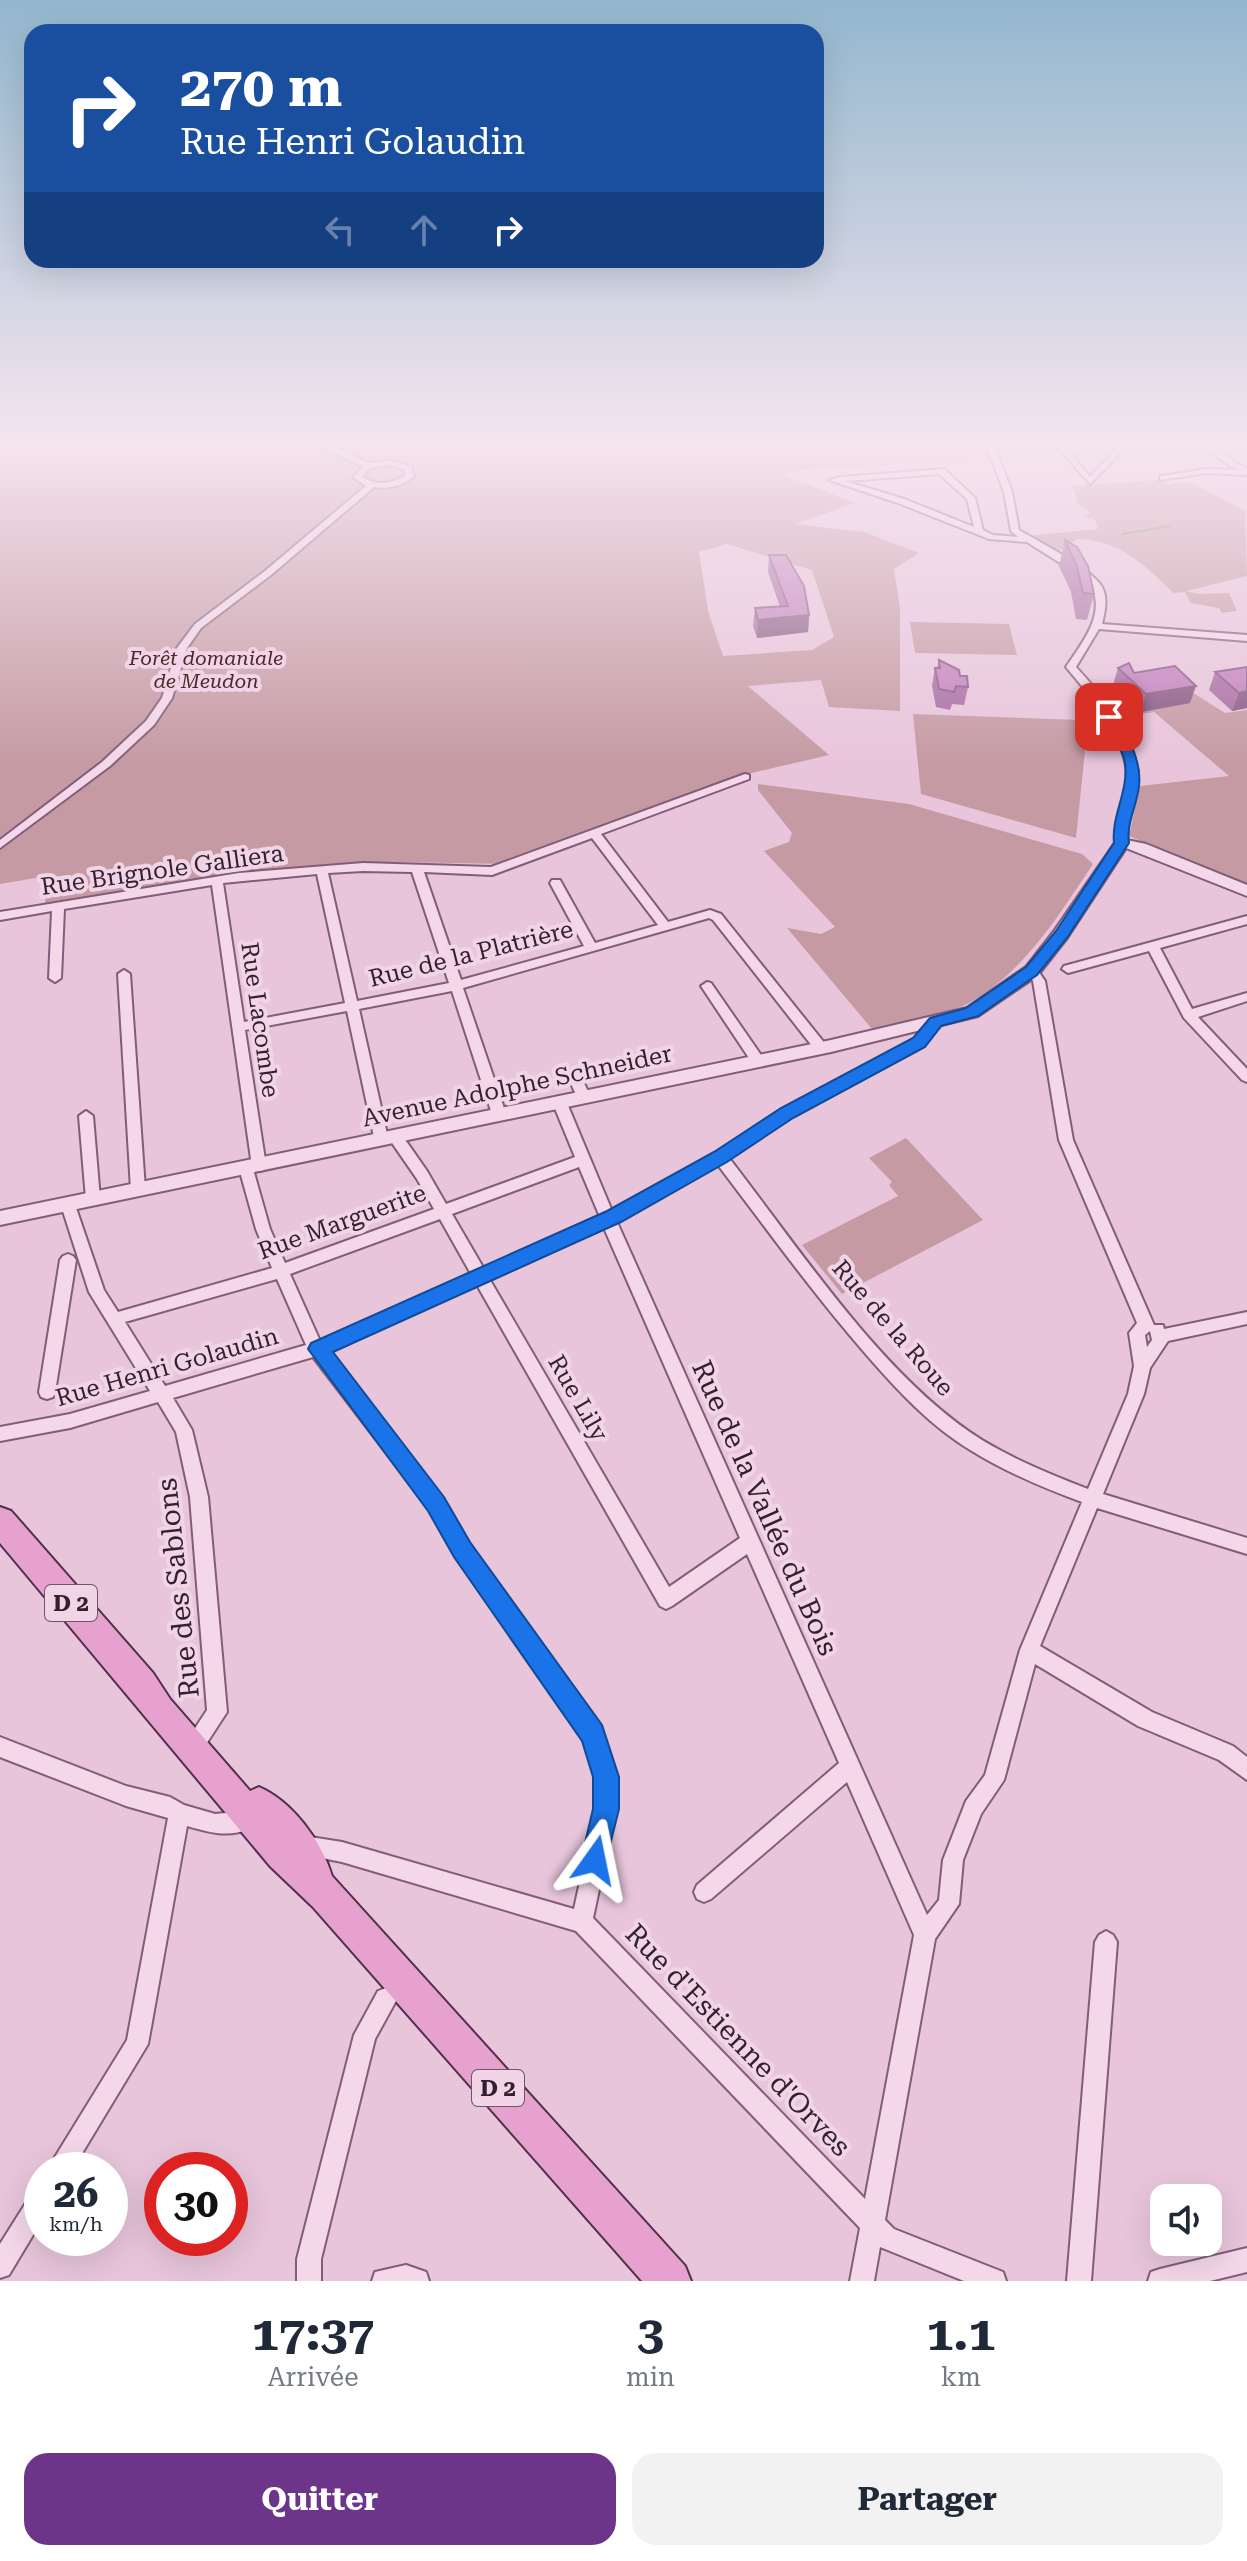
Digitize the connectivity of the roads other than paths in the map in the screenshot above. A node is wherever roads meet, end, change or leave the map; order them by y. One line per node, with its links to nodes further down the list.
1 (293, 551): 8 (street)
2 (1044, 551): 3 (street)
3 (1097, 626): 4 (street); 7 (street)
4 (1247, 638)
5 (745, 777): 6 (street, Rue Brignole Galliera)
6 (593, 832): 9 (street, Rue Brignole Galliera); 17 (street)
7 (1122, 843): 13 (street); 21 (street, Avenue Adolphe Schneider)
8 (0, 845)
9 (417, 869): 10 (street, Rue Brignole Galliera); 24 (street)
10 (322, 871): 11 (street, Rue Brignole Galliera); 27 (street, Rue Lily)
11 (217, 881): 14 (street, Rue Brignole Galliera); 30 (street, Rue Lacombe)
12 (556, 883): 19 (street)
13 (1247, 891)
14 (58, 907): 15 (street, Rue Brignole Galliera); 23 (street)
15 (0, 916)
16 (1247, 920): 18 (street)
17 (665, 926): 19 (street, Rue de la Platrière); 31 (street, Rue de la Platrière)
18 (1152, 945): 20 (street); 28 (street)
19 (591, 947): 24 (street, Rue de la Platrière)
20 (1068, 969)
21 (1032, 971): 29 (street, Avenue Adolphe Schneider); 54 (street)
22 (124, 974): 43 (street)
23 (55, 978)
24 (456, 986): 27 (street, Rue de la Platrière); 37 (street)
25 (707, 986): 32 (street)
26 (1247, 997): 28 (street)
27 (350, 1006): 30 (street, Rue de la Platrière); 39 (street, Rue Lily)
28 (1189, 1015): 34 (street)
29 (936, 1022): 31 (street, Avenue Adolphe Schneider); 40 (street, Rue Henri Golaudin)
30 (239, 1027): 42 (street, Rue Lacombe)
31 (821, 1048): 32 (street, Avenue Adolphe Schneider)
32 (758, 1061): 35 (street, Avenue Adolphe Schneider)
33 (574, 1075): 35 (street)
34 (1247, 1077)
35 (583, 1096): 36 (street, Avenue Adolphe Schneider)
36 (559, 1101): 37 (street, Avenue Adolphe Schneider); 41 (street, Rue de la Vallée du Bois)
37 (499, 1114): 39 (street, Avenue Adolphe Schneider)
38 (86, 1116): 44 (street)
39 (387, 1136): 42 (street, Avenue Adolphe Schneider); 46 (street, Rue Lily)
40 (720, 1157): 48 (street, Rue Henri Golaudin); 59 (street, Rue de la Roue)
41 (583, 1160): 46 (street, Rue Marguerite); 48 (street, Rue de la Vallée du Bois)
42 (253, 1167): 43 (street, Avenue Adolphe Schneider); 50 (street, Rue Lacombe)
43 (138, 1189): 44 (street, Avenue Adolphe Schneider)
44 (93, 1199): 45 (street, Avenue Adolphe Schneider)
45 (68, 1205): 47 (street, Avenue Adolphe Schneider); 53 (street, Rue des Sablons)
46 (443, 1212): 50 (street, Rue Marguerite); 51 (street, Rue Lily)
47 (0, 1218)
48 (608, 1219): 51 (street, Rue Henri Golaudin); 61 (street, Rue de la Vallée du Bois)
49 (68, 1260): 56 (street)
50 (282, 1271): 53 (street, Rue Marguerite); 55 (street, Rue Lacombe)
51 (481, 1278): 55 (street, Rue Henri Golaudin); 61 (street, Rue Lily)
52 (1247, 1318): 54 (street)
53 (114, 1319): 57 (street, Rue des Sablons)
54 (1150, 1336): 59 (street)
55 (318, 1349): 57 (street, Rue Henri Golaudin); 72 (street, Rue Lacombe)
56 (47, 1392)
57 (162, 1394): 58 (street, Rue Henri Golaudin); 64 (street, Rue des Sablons)
58 (0, 1434)
59 (1090, 1500): 62 (street, Rue de la Roue); 63 (street)
60 (0, 1521): 64 (main road, D 2)
61 (749, 1542): 66 (street, Rue de la Vallée du Bois)
62 (1247, 1546)
63 (1029, 1650): 67 (street); 73 (street)
64 (196, 1742): 68 (main road, D 2)
65 (0, 1747): 69 (street)
66 (850, 1766): 71 (street); 73 (street, Rue de la Vallée du Bois)
67 (1247, 1770)
68 (250, 1805): 69 (street); 70 (main road, D 2)
69 (179, 1814): 76 (street)
70 (290, 1849): 72 (street, Rue d'Estienne d'Orves); 84 (main road, D 2)
71 (704, 1892)
72 (582, 1922): 77 (street, Rue d'Estienne d'Orves)
73 (925, 1935): 77 (street)
74 (1106, 1942): 87 (street)
75 (386, 1999): 81 (street)
76 (70, 2152)
77 (871, 2220): 85 (street); 86 (street, Rue d'Estienne d'Orves)
78 (24, 2227): 80 (street)
79 (1247, 2260): 88 (street)
80 (0, 2266)
81 (309, 2281)
82 (384, 2281): 83 (street)
83 (417, 2281)
84 (670, 2281)
85 (862, 2281)
86 (994, 2281)
87 (1079, 2281)
88 (1160, 2281)

